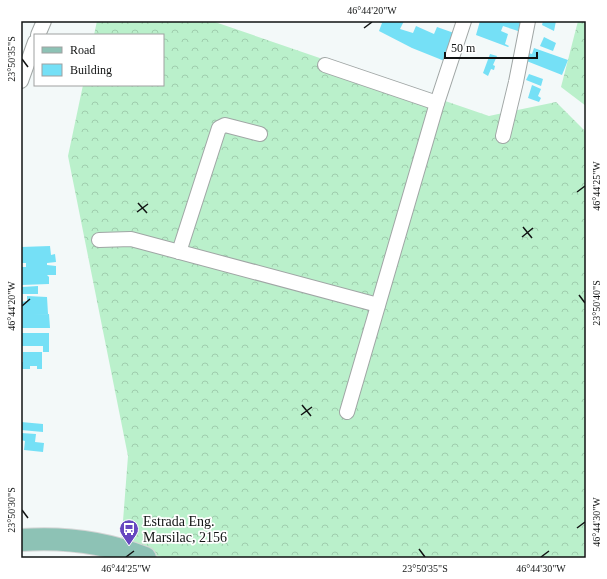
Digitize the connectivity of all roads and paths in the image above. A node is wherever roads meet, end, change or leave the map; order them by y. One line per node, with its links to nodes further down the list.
1 (44, 21): 4 (street)
2 (464, 21): 8 (street)
3 (528, 21): 10 (street)
4 (38, 34)
5 (34, 45): 7 (street)
6 (325, 65): 8 (street)
7 (21, 81)
8 (437, 103): 13 (street)
9 (260, 134): 12 (street)
10 (503, 136)
11 (99, 240): 12 (street)
12 (180, 252): 13 (street)
13 (378, 305): 14 (street)
14 (347, 412)
15 (21, 540): 18 (main road)
16 (21, 549): 17 (main road)
17 (113, 558)
18 (145, 558)

